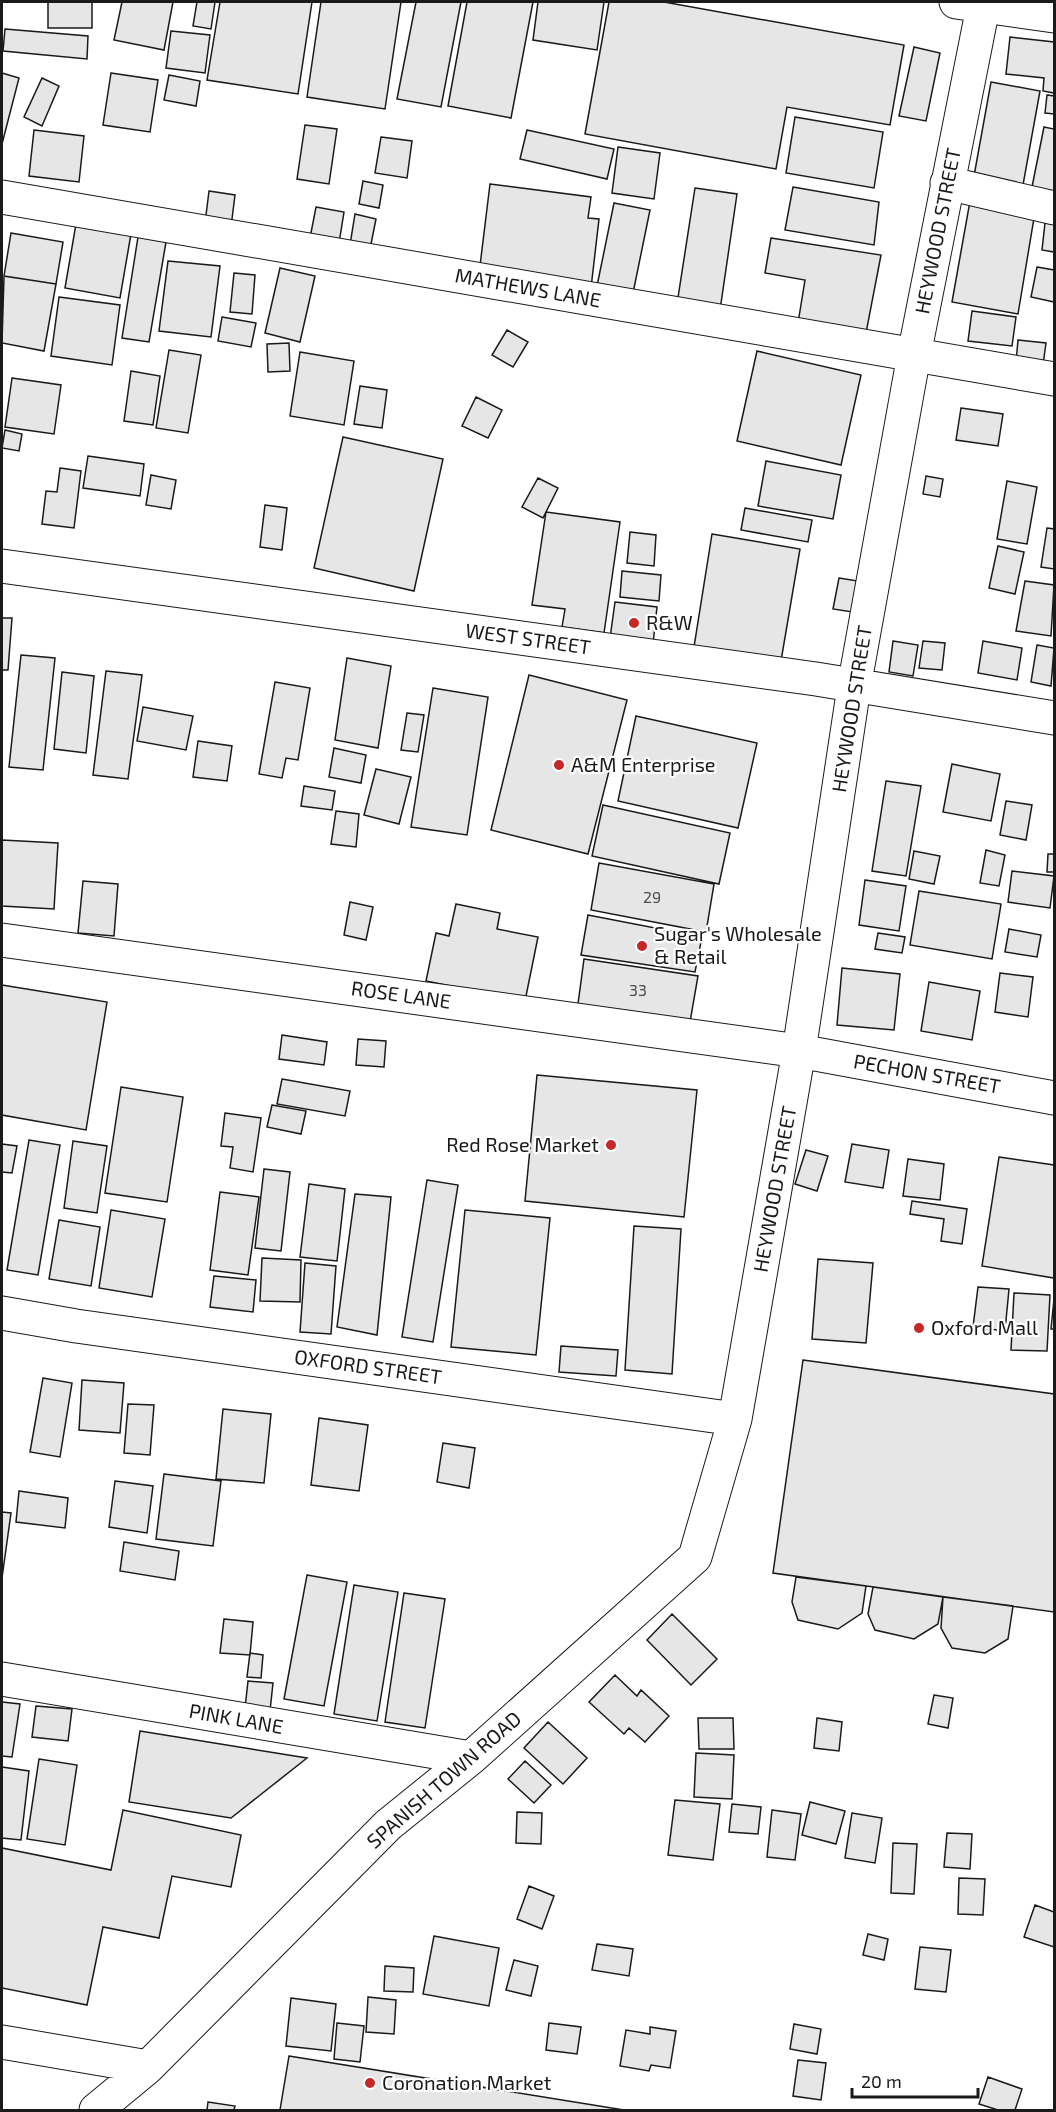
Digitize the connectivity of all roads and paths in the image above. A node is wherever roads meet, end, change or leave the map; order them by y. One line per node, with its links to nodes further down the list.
1 (974, 3): 2 (street); 3 (street, HEYWOOD STREET)
2 (1054, 16)
3 (947, 183): 5 (street); 6 (street, HEYWOOD STREET)
4 (2, 197): 6 (street, MATHEWS LANE)
5 (1054, 208)
6 (914, 355): 7 (street, MATHEWS LANE); 9 (street, HEYWOOD STREET)
7 (1054, 379)
8 (2, 566): 9 (street, WEST STREET)
9 (854, 687): 10 (street, WEST STREET); 12 (street, HEYWOOD STREET)
10 (1054, 718)
11 (2, 940): 12 (street, ROSE LANE)
12 (800, 1051): 13 (street, PECHON STREET); 15 (street, HEYWOOD STREET)
13 (1054, 1098)
14 (2, 1313): 15 (street, OXFORD STREET)
15 (735, 1419): 17 (street, SPANISH TOWN ROAD)
16 (2, 1679): 17 (street, PINK LANE)
17 (471, 1758): 19 (street, SPANISH TOWN ROAD)
18 (2, 2042): 19 (street)
19 (148, 2067): 20 (street, SPANISH TOWN ROAD)
20 (96, 2110)

